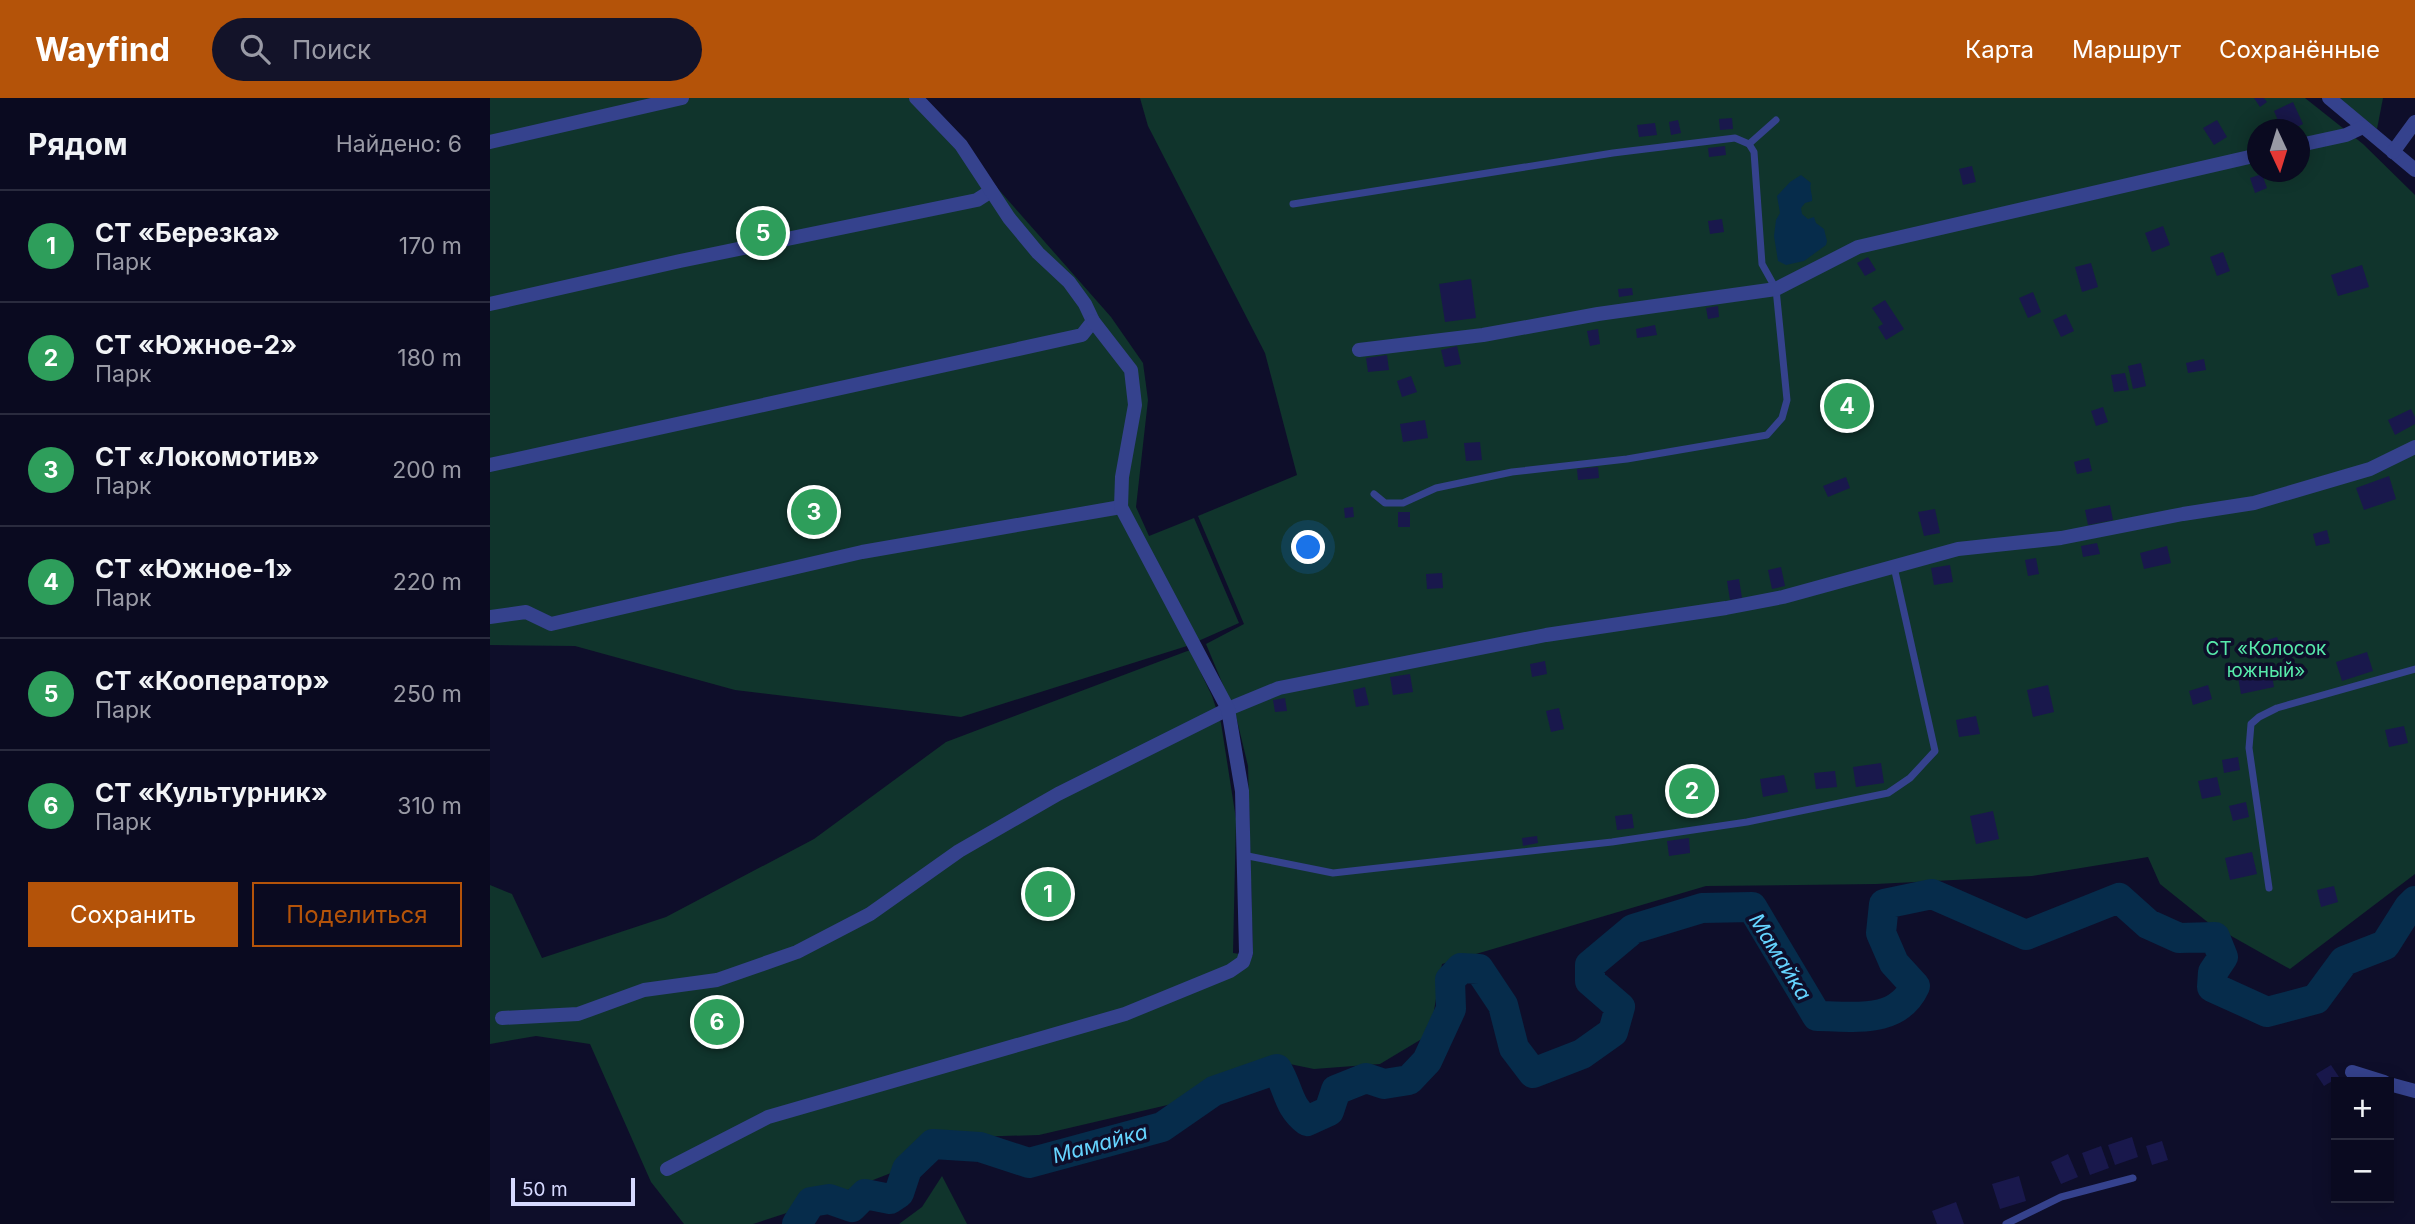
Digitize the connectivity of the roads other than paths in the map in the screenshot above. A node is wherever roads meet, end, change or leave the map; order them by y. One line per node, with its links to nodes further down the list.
1 (682, 98): 7 (street)
2 (916, 98): 13 (street)
3 (2329, 98): 6 (street)
4 (1776, 120): 9 (lane)
5 (2415, 122): 10 (street)
6 (2363, 127): 8 (street); 10 (street)
7 (490, 142)
8 (2310, 143)
9 (1749, 144): 14 (lane); 15 (lane)
10 (2393, 152): 12 (street)
11 (2247, 158): 15 (street)
12 (2415, 170)
13 (991, 191): 16 (street); 17 (street)
14 (1293, 204)
15 (1776, 289): 18 (street); 21 (lane)
16 (490, 304)
17 (1093, 321): 20 (street); 22 (street)
18 (1359, 350)
19 (2415, 447): 23 (street)
20 (490, 466)
21 (1374, 494)
22 (1121, 507): 24 (street); 26 (street)
23 (1895, 567): 26 (street); 27 (lane)
24 (490, 617)
25 (2415, 669): 28 (lane)
26 (1228, 709): 27 (street); 29 (street)
27 (1243, 855): 34 (street)
28 (2269, 888)
29 (502, 1018)
30 (2352, 1072): 31 (street)
31 (2368, 1077)
32 (2394, 1085): 33 (street)
33 (2415, 1091)
34 (667, 1169)
35 (2133, 1178): 36 (lane)
36 (2007, 1224)

